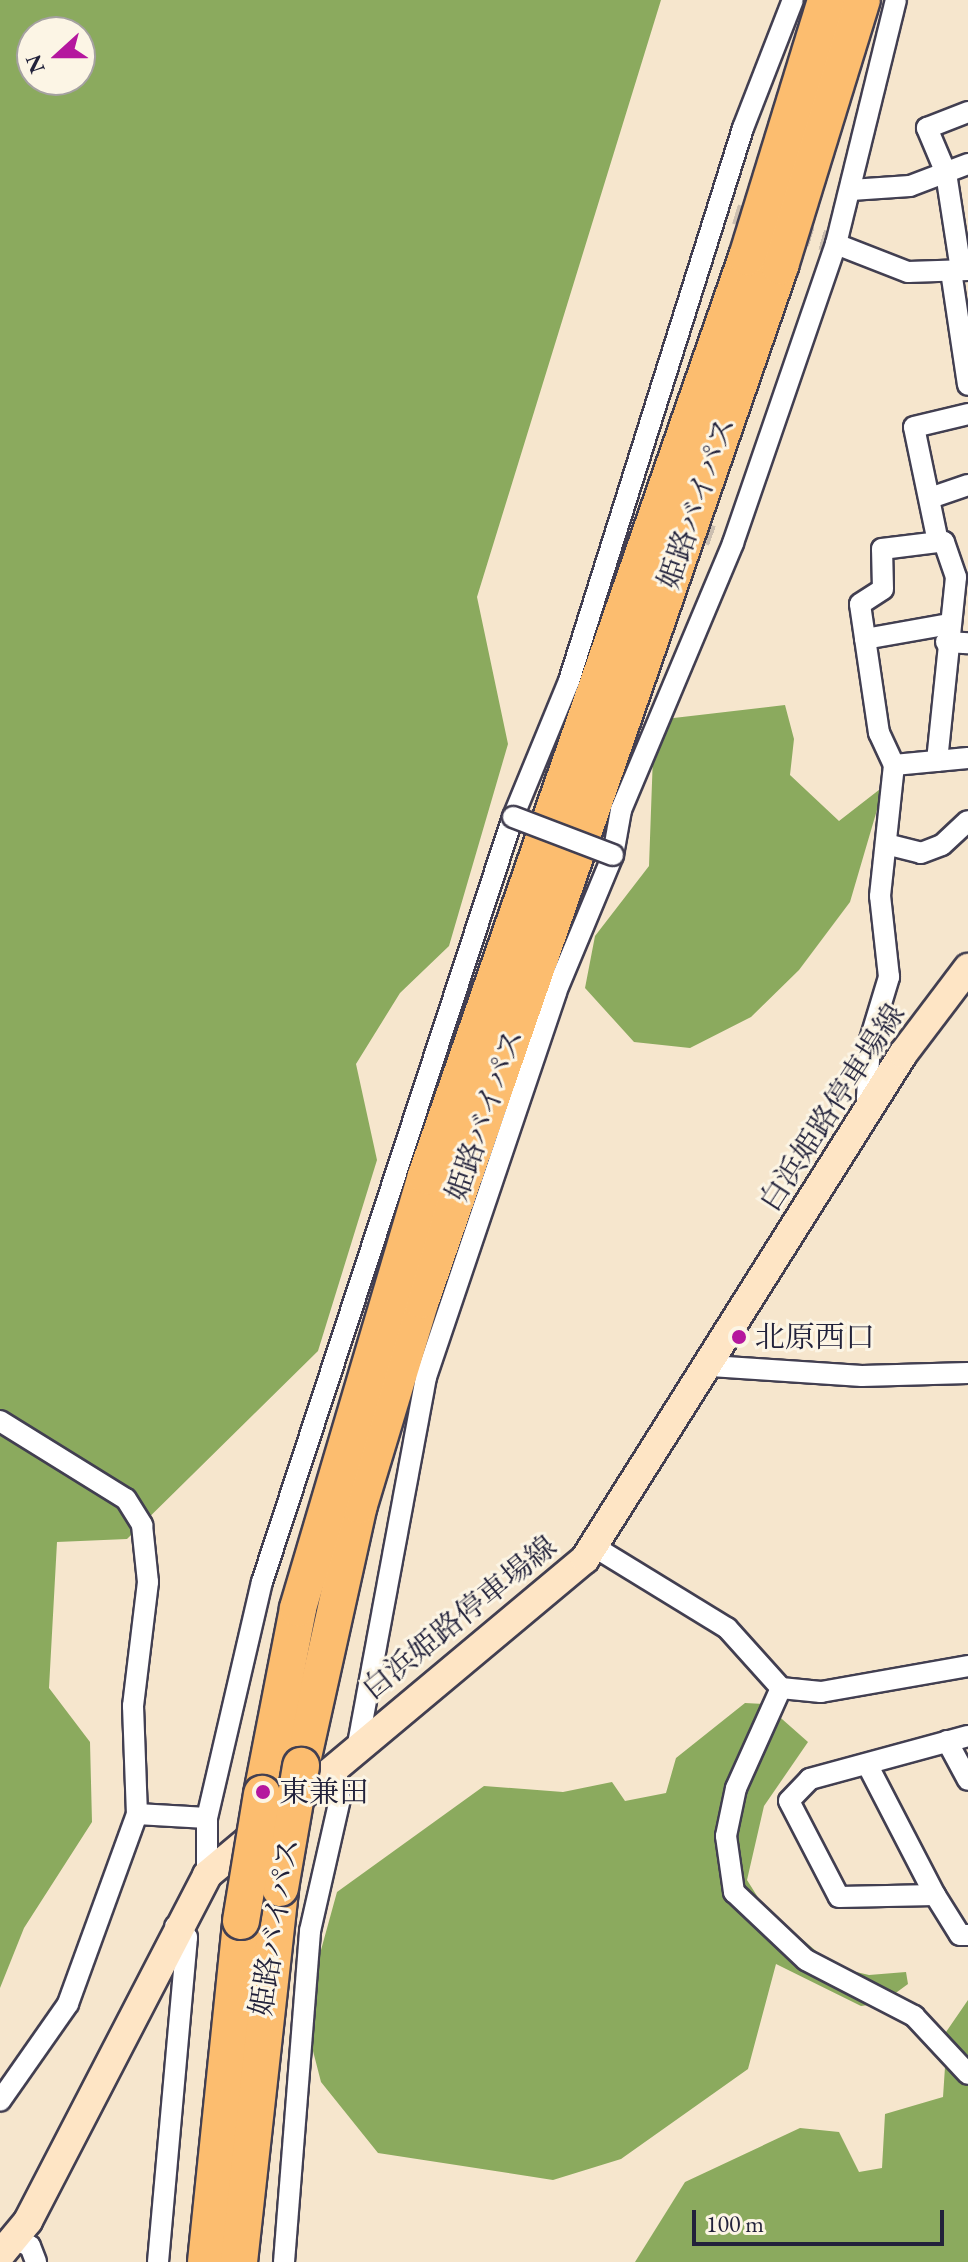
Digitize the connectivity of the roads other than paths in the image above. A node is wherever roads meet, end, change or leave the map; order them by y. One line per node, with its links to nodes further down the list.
1 (793, 0): 23 (street)
2 (826, 0): 52 (highway, 姫路バイパス, bridge)
3 (862, 0): 39 (highway, 姫路バイパス)
4 (896, 0): 8 (street)
5 (968, 112): 7 (street)
6 (968, 164): 7 (street)
7 (946, 173): 8 (street); 10 (street)
8 (851, 190): 9 (street)
9 (836, 244): 10 (street); 26 (street)
10 (960, 270): 11 (street)
11 (968, 385)
12 (968, 414): 14 (street)
13 (968, 485): 14 (street)
14 (933, 497): 15 (street)
15 (938, 542): 16 (street); 18 (street)
16 (962, 576): 17 (street)
17 (948, 633): 18 (street); 19 (street); 21 (street)
18 (865, 639): 22 (street)
19 (968, 643)
20 (968, 758): 21 (street)
21 (937, 761): 22 (street)
22 (894, 765): 25 (street)
23 (513, 817): 26 (street, bridge); 42 (street)
24 (968, 821): 25 (street)
25 (886, 844): 28 (street)
26 (613, 855): 37 (street)
27 (968, 968): 28 (main road, 白浜姫路停車場線)
28 (873, 1103): 29 (main road, 白浜姫路停車場線)
29 (711, 1366): 30 (street); 32 (main road, 白浜姫路停車場線)
30 (968, 1373)
31 (0, 1421): 41 (street)
32 (593, 1546): 34 (street); 37 (main road, 白浜姫路停車場線)
33 (968, 1666): 34 (street)
34 (781, 1688): 47 (street)
35 (968, 1736): 36 (street)
36 (947, 1741): 38 (street); 40 (street)
37 (358, 1744): 39 (main road, 白浜姫路停車場線)
38 (867, 1764): 44 (street); 44 (street)
39 (318, 1765): 43 (main road, 白浜姫路停車場線); 53 (highway, 姫路バイパス, bridge); 54 (street)
40 (968, 1780)
41 (137, 1814): 42 (street); 48 (street)
42 (207, 1818): 43 (street)
43 (207, 1875): 45 (main road, 白浜姫路停車場線)
44 (935, 1895): 46 (street)
45 (175, 1926): 49 (main road, 白浜姫路停車場線); 51 (street)
46 (968, 1935)
47 (968, 2074)
48 (0, 2101)
49 (8, 2248): 50 (street)
50 (36, 2262)
51 (158, 2262)
52 (206, 2262)
53 (239, 2262)
54 (284, 2262)

